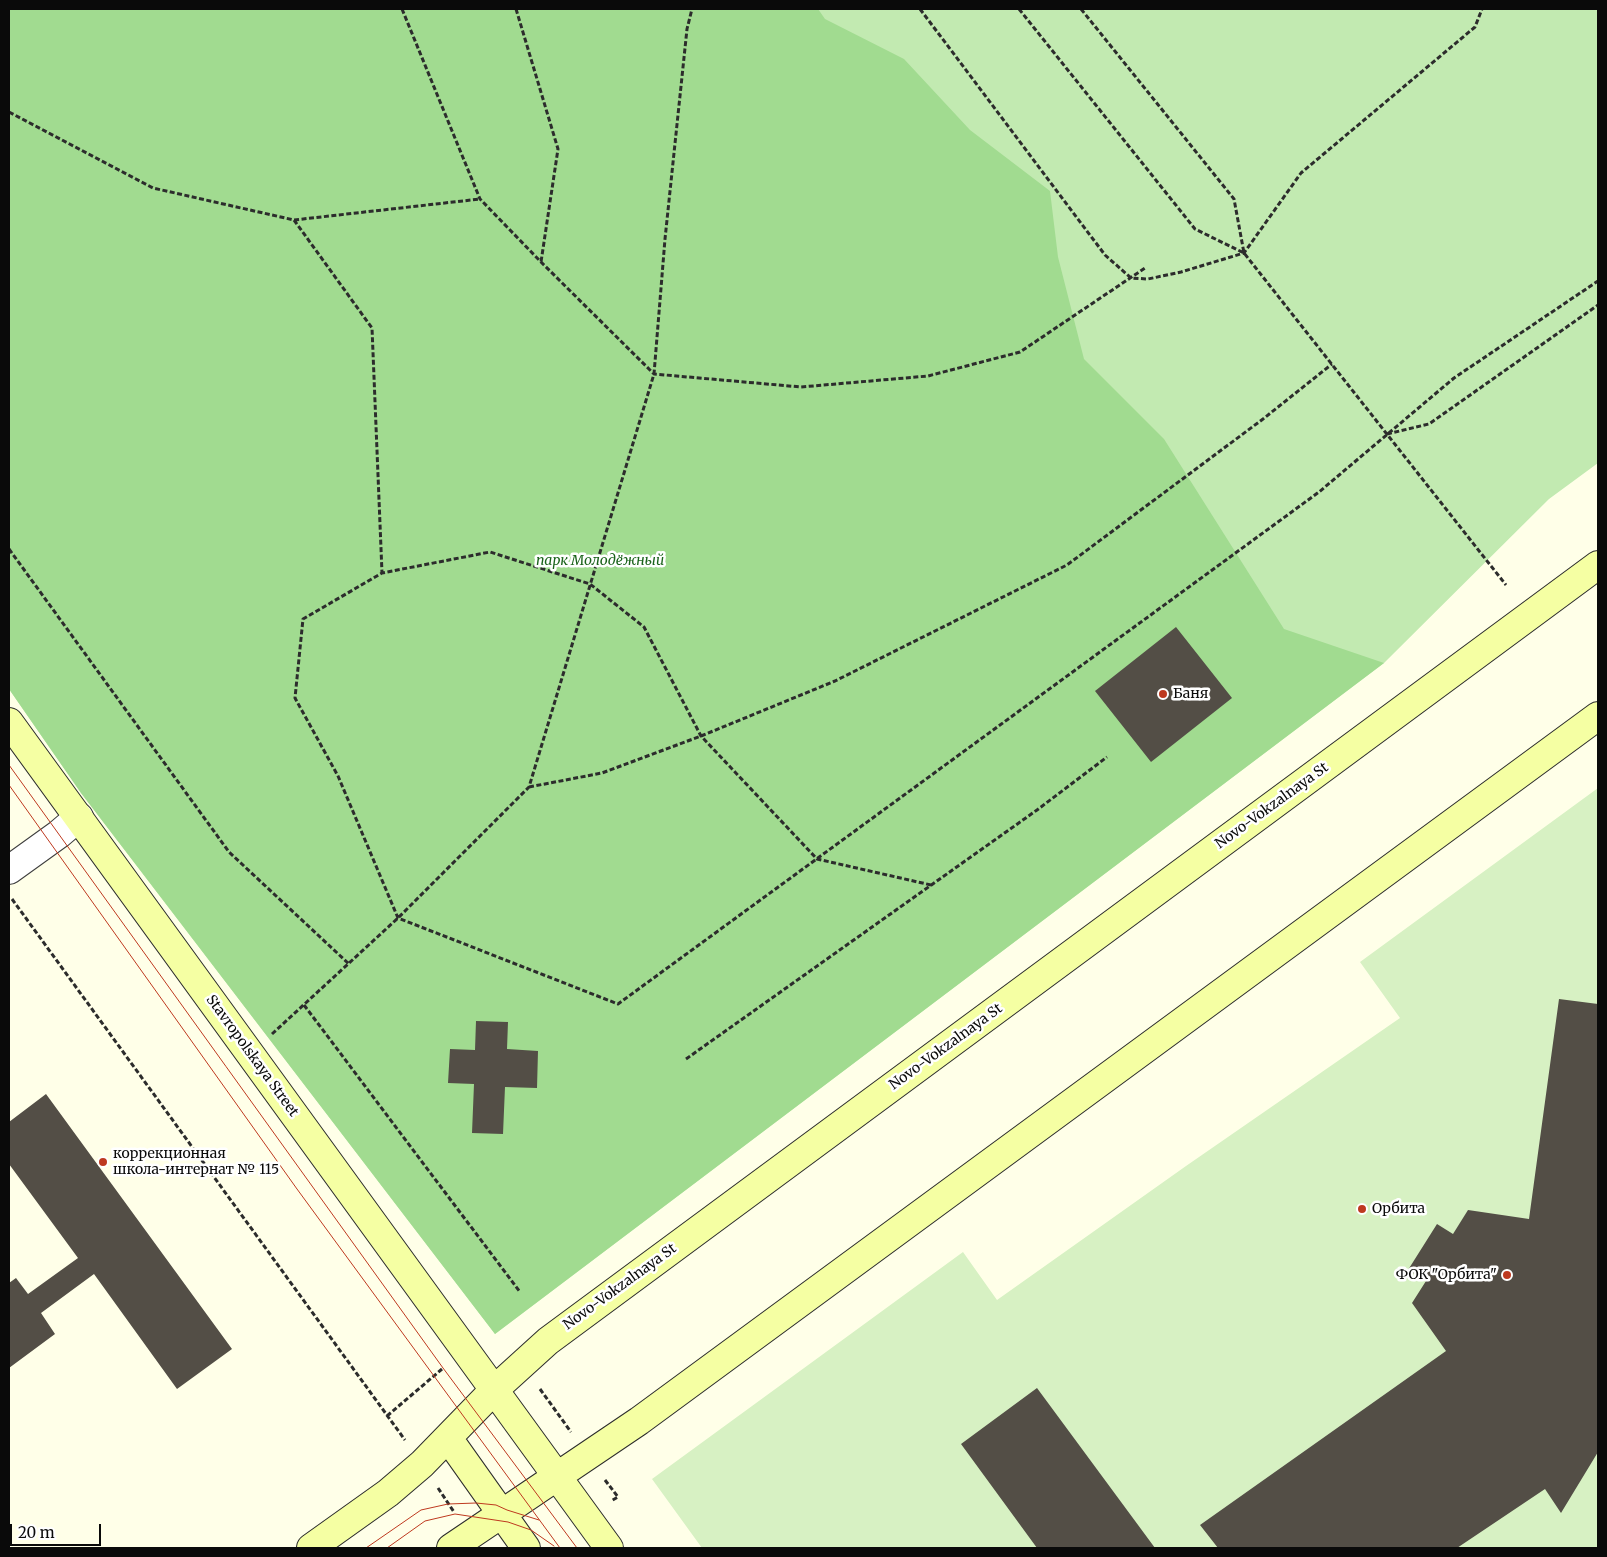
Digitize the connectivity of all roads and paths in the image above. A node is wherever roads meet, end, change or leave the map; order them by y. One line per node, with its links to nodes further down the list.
1 (402, 9): 9 (path)
2 (516, 9): 12 (path)
3 (692, 9): 18 (path)
4 (920, 9): 14 (path)
5 (1019, 9): 11 (path)
6 (1081, 9): 11 (path)
7 (1482, 9): 11 (path)
8 (9, 112): 10 (path)
9 (480, 199): 10 (path); 12 (path)
10 (294, 220): 22 (path)
11 (1244, 253): 14 (path); 17 (path)
12 (541, 262): 18 (path)
13 (1145, 268): 14 (path)
14 (1131, 278): 18 (path)
15 (1598, 281): 19 (path)
16 (1598, 305): 19 (path)
17 (1332, 364): 19 (path); 27 (path)
18 (654, 374): 23 (path)
19 (1387, 434): 24 (path); 31 (path)
20 (9, 549): 36 (path)
21 (1598, 565): 42 (main road, Novo-Vokzalnaya St)
22 (382, 574): 23 (path); 35 (path)
23 (590, 584): 27 (path); 29 (path)
24 (1506, 585)
25 (1598, 716): 45 (main road)
26 (9, 722): 30 (main road, Stavropolskaya Street)
27 (701, 736): 29 (path); 31 (path)
28 (1108, 757): 33 (path)
29 (529, 787): 35 (path)
30 (79, 816): 32 (street); 41 (main road, Stavropolskaya Street)
31 (816, 859): 33 (path); 35 (path)
32 (9, 870)
33 (931, 885): 39 (path)
34 (9, 894): 41 (path)
35 (398, 918): 36 (path)
36 (349, 964): 37 (path)
37 (304, 1004): 38 (path); 40 (path)
38 (268, 1038)
39 (686, 1059)
40 (520, 1292)
41 (465, 1349): 43 (main road, Stavropolskaya Street)
42 (522, 1365): 43 (main road, Novo-Vokzalnaya St); 45 (path)
43 (494, 1390): 44 (main road, Novo-Vokzalnaya St); 46 (main road, Stavropolskaya Street)
44 (448, 1438): 48 (main road); 49 (main road, Novo-Vokzalnaya St)
45 (588, 1456): 46 (main road); 47 (path)
46 (557, 1477): 48 (main road); 52 (main road)
47 (618, 1497)
48 (502, 1514): 50 (main road); 51 (main road)
49 (311, 1548)
50 (451, 1548)
51 (526, 1548)
52 (609, 1548)

